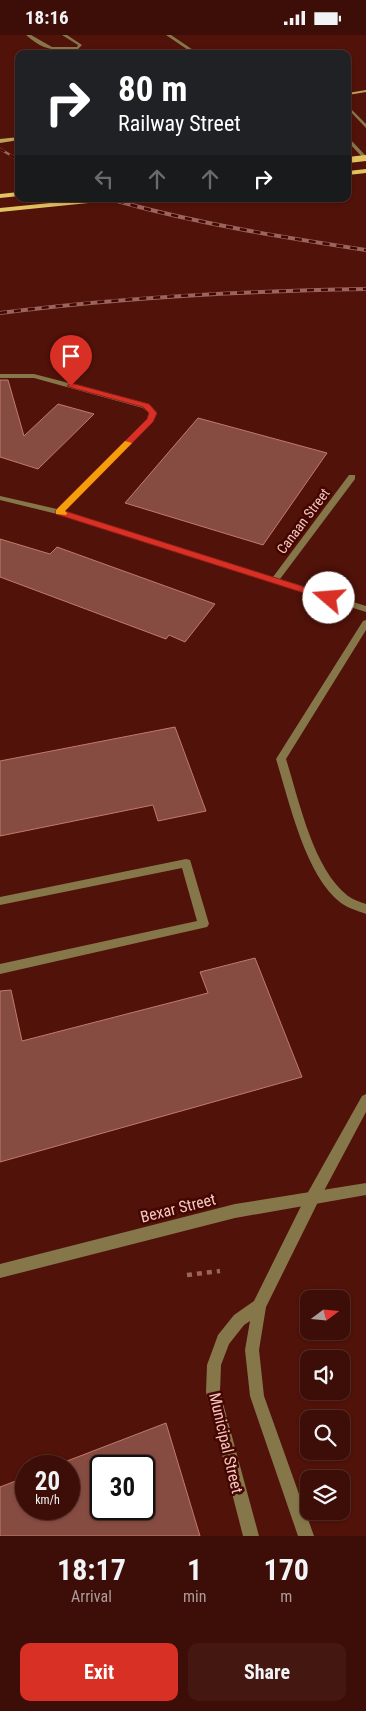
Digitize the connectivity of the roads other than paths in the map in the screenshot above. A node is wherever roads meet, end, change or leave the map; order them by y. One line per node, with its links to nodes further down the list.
1 (28, 35): 2 (street)
2 (64, 35)
3 (168, 35): 4 (street)
4 (191, 50)
5 (366, 91): 6 (main road)
6 (351, 94)
7 (351, 110): 8 (street)
8 (366, 127)
9 (15, 139): 10 (main road)
10 (0, 141)
11 (351, 142): 12 (street)
12 (366, 158): 13 (main road, bridge)
13 (351, 160)
14 (366, 171): 15 (main road)
15 (351, 173)
16 (15, 194): 17 (main road)
17 (0, 196)
18 (79, 202): 19 (main road)
19 (0, 210)
20 (0, 376): 23 (street)
21 (352, 477): 24 (street, Canaan Street)
22 (0, 498): 23 (street)
23 (59, 512): 24 (street)
24 (274, 581): 25 (street)
25 (366, 609)
26 (366, 623): 28 (street)
27 (0, 901): 29 (street)
28 (366, 909)
29 (0, 969)
30 (366, 1100): 32 (street, Municipal Street)
31 (366, 1189): 32 (street, Bexar Street)
32 (312, 1199): 33 (street, Bexar Street); 34 (street, Municipal Street)
33 (0, 1271)
34 (259, 1306): 35 (street, Municipal Street); 36 (street, Municipal Street)
35 (251, 1536)
36 (306, 1536)

